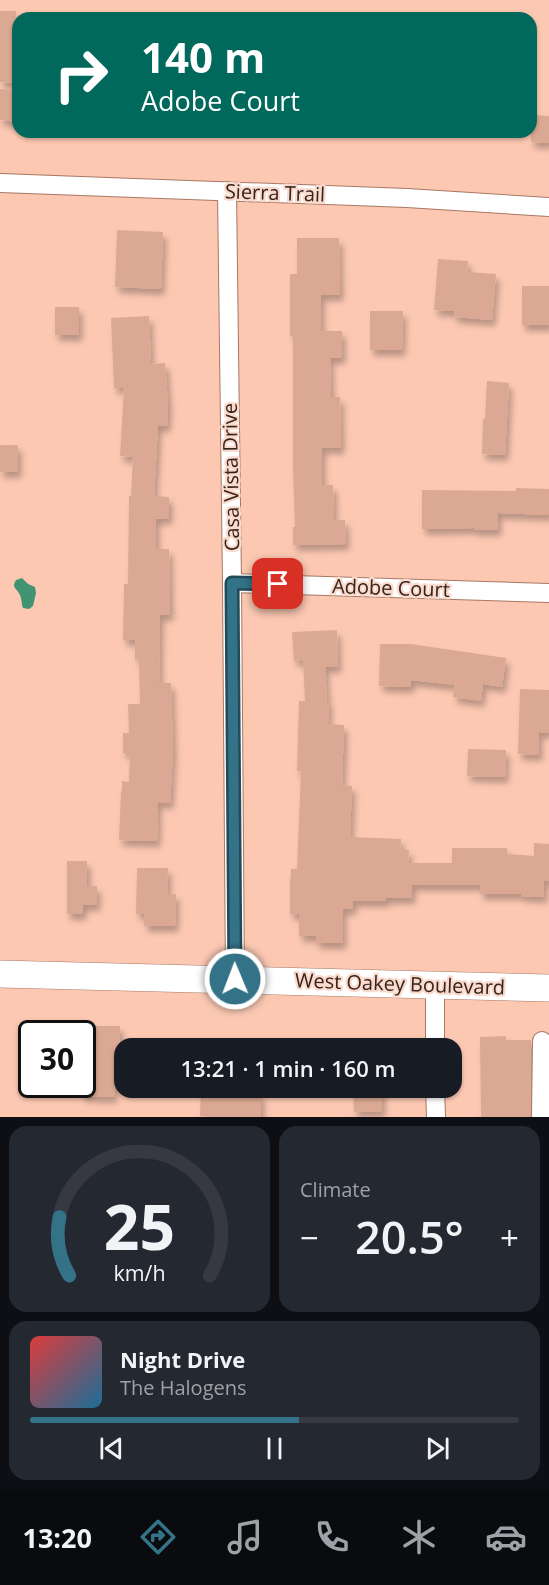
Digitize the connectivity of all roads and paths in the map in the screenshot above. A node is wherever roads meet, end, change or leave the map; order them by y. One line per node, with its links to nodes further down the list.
1 (0, 183): 2 (street, Sierra Trail)
2 (227, 191): 3 (street, Sierra Trail); 4 (street, Casa Vista Drive)
3 (549, 207)
4 (232, 583): 5 (street, Adobe Court); 7 (street, Casa Vista Drive)
5 (549, 593)
6 (0, 974): 7 (main road, West Oakey Boulevard)
7 (235, 979): 8 (main road, West Oakey Boulevard)
8 (435, 985): 9 (main road, West Oakey Boulevard); 10 (street)
9 (549, 988)
10 (435, 1038)
11 (542, 1041): 14 (street)
12 (435, 1098): 13 (street)
13 (436, 1117)
14 (541, 1117)

